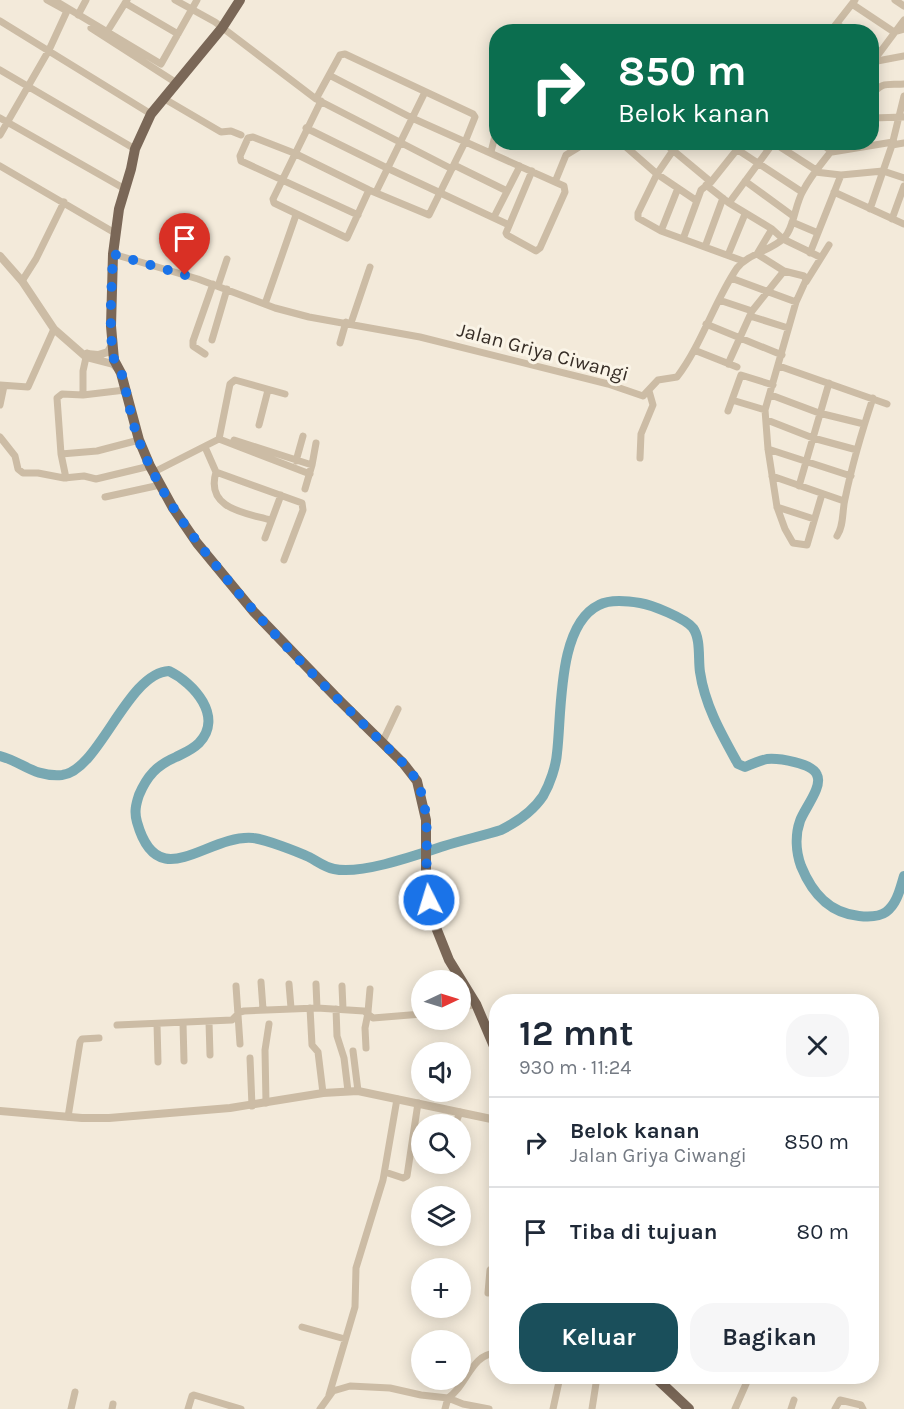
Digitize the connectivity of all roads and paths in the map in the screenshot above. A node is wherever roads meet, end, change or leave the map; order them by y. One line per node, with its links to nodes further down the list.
1 (47, 0): 12 (street)
2 (54, 0): 13 (street)
3 (86, 0): 13 (street)
4 (175, 0): 11 (street)
5 (197, 0): 11 (street)
6 (240, 0): 17 (main road)
7 (895, 0): 10 (street)
8 (126, 1): 19 (street); 21 (street)
9 (854, 2): 16 (street); 20 (street)
10 (904, 6)
11 (192, 8): 17 (street); 21 (street)
12 (67, 11): 22 (street); 28 (street)
13 (78, 15): 19 (street)
14 (904, 20): 20 (street)
15 (0, 21): 22 (street)
16 (837, 24)
17 (222, 28): 28 (main road); 35 (street)
18 (904, 30): 20 (street)
19 (107, 32): 21 (street)
20 (894, 32): 23 (street)
21 (178, 34)
22 (49, 50): 30 (street); 36 (street)
23 (879, 51)
24 (904, 56): 25 (street)
25 (879, 61)
26 (0, 70): 30 (street)
27 (329, 75): 32 (street); 35 (street); 39 (street)
28 (175, 82): 34 (main road)
29 (904, 84): 31 (street)
30 (27, 86): 41 (street); 50 (street)
31 (879, 89)
32 (425, 92): 39 (street); 45 (street)
33 (904, 96): 37 (street)
34 (163, 98): 36 (main road); 44 (street)
35 (318, 100): 42 (street); 46 (street)
36 (151, 114): 50 (main road)
37 (901, 117): 40 (street); 48 (street)
38 (0, 118): 41 (street)
39 (412, 118): 45 (street); 46 (street)
40 (879, 118)
41 (7, 122): 43 (street); 79 (street)
42 (306, 128): 61 (street); 66 (street)
43 (0, 135)
44 (241, 135)
45 (465, 142): 59 (street); 65 (street)
46 (400, 143): 65 (street); 66 (street)
47 (879, 143): 48 (street)
48 (892, 143): 49 (street); 69 (street)
49 (904, 143)
50 (135, 149): 79 (main road)
51 (574, 150): 75 (street)
52 (630, 150): 70 (street)
53 (673, 150): 70 (street)
54 (675, 150): 76 (street)
55 (738, 150): 62 (street); 76 (street)
56 (769, 150): 62 (street)
57 (784, 150): 68 (street)
58 (838, 150): 60 (street)
59 (491, 152): 64 (street)
60 (831, 152): 68 (street)
61 (294, 153): 73 (street); 73 (street); 80 (street)
62 (759, 164): 74 (street); 83 (street)
63 (0, 166): 87 (street)
64 (520, 166): 67 (street); 81 (street)
65 (453, 167): 81 (street); 82 (street)
66 (387, 168): 80 (street); 82 (street)
67 (532, 171): 75 (street); 97 (street)
68 (815, 171): 71 (street); 83 (street)
69 (883, 171): 71 (street); 72 (street); 89 (street)
70 (657, 174): 78 (street); 99 (street)
71 (841, 175): 84 (street)
72 (904, 178)
73 (283, 179): 91 (street); 92 (street)
74 (745, 181): 88 (street); 94 (street)
75 (555, 182): 97 (street)
76 (708, 183): 85 (street); 86 (street)
77 (904, 186): 95 (street)
78 (678, 188): 86 (street); 99 (street)
79 (125, 189): 100 (main road)
80 (372, 191): 82 (street); 92 (street)
81 (507, 191): 93 (street)
82 (440, 192): 93 (street)
83 (802, 192): 94 (street)
84 (834, 192): 89 (street); 101 (street)
85 (723, 198): 88 (street); 105 (street)
86 (697, 201): 102 (street)
87 (64, 202): 100 (street); 117 (street)
88 (729, 203): 90 (street)
89 (870, 209): 95 (street)
90 (746, 214): 98 (street); 109 (street)
91 (296, 215): 92 (street); 124 (street)
92 (358, 215)
93 (494, 217): 97 (street)
94 (792, 219): 101 (street); 103 (street)
95 (892, 219): 96 (street)
96 (904, 224)
97 (509, 225)
98 (772, 228): 103 (street); 108 (street)
99 (661, 231): 102 (street)
100 (115, 233): 107 (main road)
101 (818, 233): 106 (street)
102 (683, 239): 105 (street)
103 (783, 239): 106 (street); 108 (street, Jalan Griya Ciwangi)
104 (829, 245): 111 (street)
105 (705, 247): 109 (street)
106 (810, 253): 111 (street)
107 (113, 254): 119 (street, Jalan Griya Ciwangi); 132 (main road)
108 (757, 254): 113 (street, Jalan Griya Ciwangi); 115 (street)
109 (728, 255): 113 (street)
110 (0, 256): 117 (street)
111 (820, 257): 118 (street)
112 (227, 260): 119 (street)
113 (743, 261): 116 (street, Jalan Griya Ciwangi)
114 (370, 267): 126 (street)
115 (784, 271): 118 (street); 121 (street)
116 (731, 278): 121 (street); 122 (street, Jalan Griya Ciwangi)
117 (22, 281): 129 (street)
118 (806, 282): 123 (street)
119 (216, 285): 120 (street, Jalan Griya Ciwangi); 136 (street)
120 (227, 289): 124 (street, Jalan Griya Ciwangi); 131 (street)
121 (768, 291): 123 (street); 125 (street)
122 (719, 300): 125 (street); 127 (street, Jalan Griya Ciwangi)
123 (796, 302): 128 (street)
124 (265, 304): 126 (street, Jalan Griya Ciwangi)
125 (751, 314): 128 (street); 130 (street)
126 (348, 323): 133 (street); 147 (street, Jalan Griya Ciwangi)
127 (706, 324): 130 (street); 134 (street, Jalan Griya Ciwangi)
128 (788, 328): 137 (street)
129 (54, 329): 135 (street); 143 (street)
130 (738, 339): 137 (street); 138 (street)
131 (212, 340)
132 (113, 343): 135 (street); 141 (main road)
133 (340, 343)
134 (694, 350): 138 (street); 147 (street, Jalan Griya Ciwangi)
135 (84, 354): 141 (street); 148 (street)
136 (205, 354)
137 (782, 355): 139 (street)
138 (728, 364): 140 (street)
139 (779, 366): 142 (street); 144 (street)
140 (737, 368)
141 (121, 373): 145 (main road)
142 (829, 383): 151 (street); 157 (street)
143 (2, 385): 154 (street)
144 (773, 385): 150 (street); 152 (street)
145 (125, 390): 148 (street); 165 (main road)
146 (268, 390): 149 (street); 160 (street); 163 (street)
147 (649, 392): 171 (street)
148 (83, 394): 170 (street)
149 (285, 394)
150 (771, 395): 155 (street); 157 (street)
151 (873, 398): 153 (street); 159 (street)
152 (732, 400): 155 (street); 156 (street)
153 (887, 404)
154 (0, 405)
155 (765, 410): 158 (street)
156 (728, 411)
157 (819, 413): 159 (street); 164 (street)
158 (767, 420): 164 (street); 168 (street)
159 (864, 424): 169 (street)
160 (259, 425)
161 (303, 435): 173 (street)
162 (0, 436): 180 (street)
163 (220, 437): 167 (street); 173 (street); 177 (street)
164 (813, 438): 169 (street); 172 (street)
165 (139, 440): 170 (street); 175 (main road)
166 (316, 443): 174 (street)
167 (205, 447): 175 (street); 176 (street)
168 (768, 448): 172 (street); 178 (street)
169 (856, 450): 179 (street)
170 (61, 454): 180 (street)
171 (640, 458)
172 (805, 460): 179 (street); 182 (street)
173 (296, 461): 174 (street)
174 (312, 465): 177 (street)
175 (152, 469): 180 (street); 181 (main road)
176 (216, 472): 185 (street); 191 (street)
177 (310, 474): 183 (street)
178 (772, 476): 182 (street); 188 (street)
179 (851, 476): 187 (street)
180 (66, 478)
181 (160, 485): 186 (street); 197 (main road)
182 (799, 486): 184 (street)
183 (305, 489)
184 (822, 494): 187 (street); 190 (street)
185 (281, 495): 191 (street); 195 (street)
186 (105, 497)
187 (844, 501): 193 (street)
188 (777, 507): 189 (street); 192 (street)
189 (790, 511): 190 (street); 192 (street)
190 (814, 519): 192 (street)
191 (270, 520): 194 (street)
192 (784, 529)
193 (837, 536)
194 (265, 538)
195 (284, 560)
196 (398, 709): 197 (street)
197 (382, 742): 204 (main road)
198 (261, 982): 209 (street)
199 (290, 984): 206 (street)
200 (316, 984): 207 (street)
201 (236, 986): 211 (street)
202 (342, 986): 208 (street)
203 (370, 989): 210 (street)
204 (476, 1004): 205 (street); 218 (main road)
205 (471, 1005)
206 (291, 1008): 207 (street); 209 (street)
207 (314, 1008): 208 (street); 229 (street)
208 (339, 1009): 210 (street); 227 (street)
209 (263, 1010): 211 (street)
210 (368, 1012): 212 (street); 221 (street)
211 (238, 1014): 213 (street); 220 (street)
212 (411, 1015)
213 (208, 1022): 214 (street); 223 (street)
214 (183, 1023): 215 (street); 225 (street)
215 (157, 1024): 217 (street); 226 (street)
216 (269, 1024): 231 (street)
217 (117, 1025)
218 (489, 1029)
219 (99, 1038): 236 (street)
220 (240, 1044)
221 (366, 1048)
222 (353, 1051): 228 (street)
223 (210, 1055)
224 (250, 1058): 233 (street)
225 (184, 1061)
226 (158, 1062)
227 (348, 1091): 228 (street); 229 (street)
228 (358, 1091): 230 (street)
229 (323, 1093): 231 (street)
230 (397, 1099): 232 (street); 238 (street)
231 (266, 1103): 233 (street)
232 (418, 1103): 235 (street); 238 (street)
233 (252, 1106): 236 (street)
234 (0, 1111): 236 (street)
235 (460, 1112): 237 (street)
236 (68, 1116)
237 (489, 1118)
238 (385, 1172): 242 (street)
239 (489, 1282): 240 (street)
240 (488, 1293)
241 (302, 1327): 242 (street)
242 (345, 1339): 249 (street)
243 (489, 1354): 250 (street)
244 (558, 1384): 258 (street)
245 (596, 1384): 259 (street)
246 (662, 1384): 260 (main road)
247 (746, 1384): 261 (street)
248 (75, 1392): 252 (street)
249 (329, 1395): 250 (street); 255 (street)
250 (448, 1398): 256 (street); 257 (street)
251 (794, 1400): 262 (street)
252 (72, 1409)
253 (188, 1409): 254 (street)
254 (241, 1409)
255 (320, 1409)
256 (445, 1409)
257 (489, 1409)
258 (552, 1409)
259 (592, 1409)
260 (689, 1409)
261 (735, 1409)
262 (791, 1409)
263 (835, 1409): 264 (street)
264 (863, 1409)

